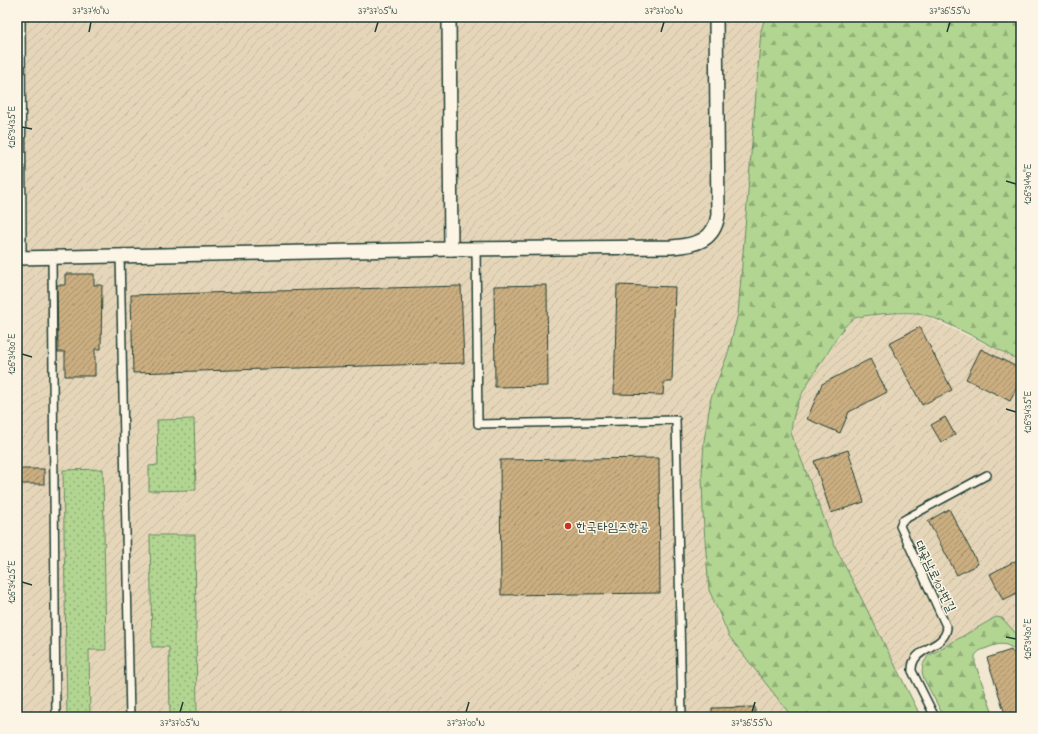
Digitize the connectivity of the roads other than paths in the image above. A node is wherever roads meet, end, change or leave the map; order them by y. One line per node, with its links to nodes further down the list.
1 (18, 17): 7 (street)
2 (449, 17): 4 (street)
3 (716, 17): 5 (street)
4 (451, 248): 5 (street); 6 (street)
5 (476, 248): 12 (lane)
6 (120, 255): 8 (street); 11 (lane)
7 (18, 258): 8 (street)
8 (52, 258): 10 (lane)
9 (987, 475): 13 (lane, 대곶남로107번길)
10 (56, 717)
11 (130, 717)
12 (682, 717)
13 (935, 717)

